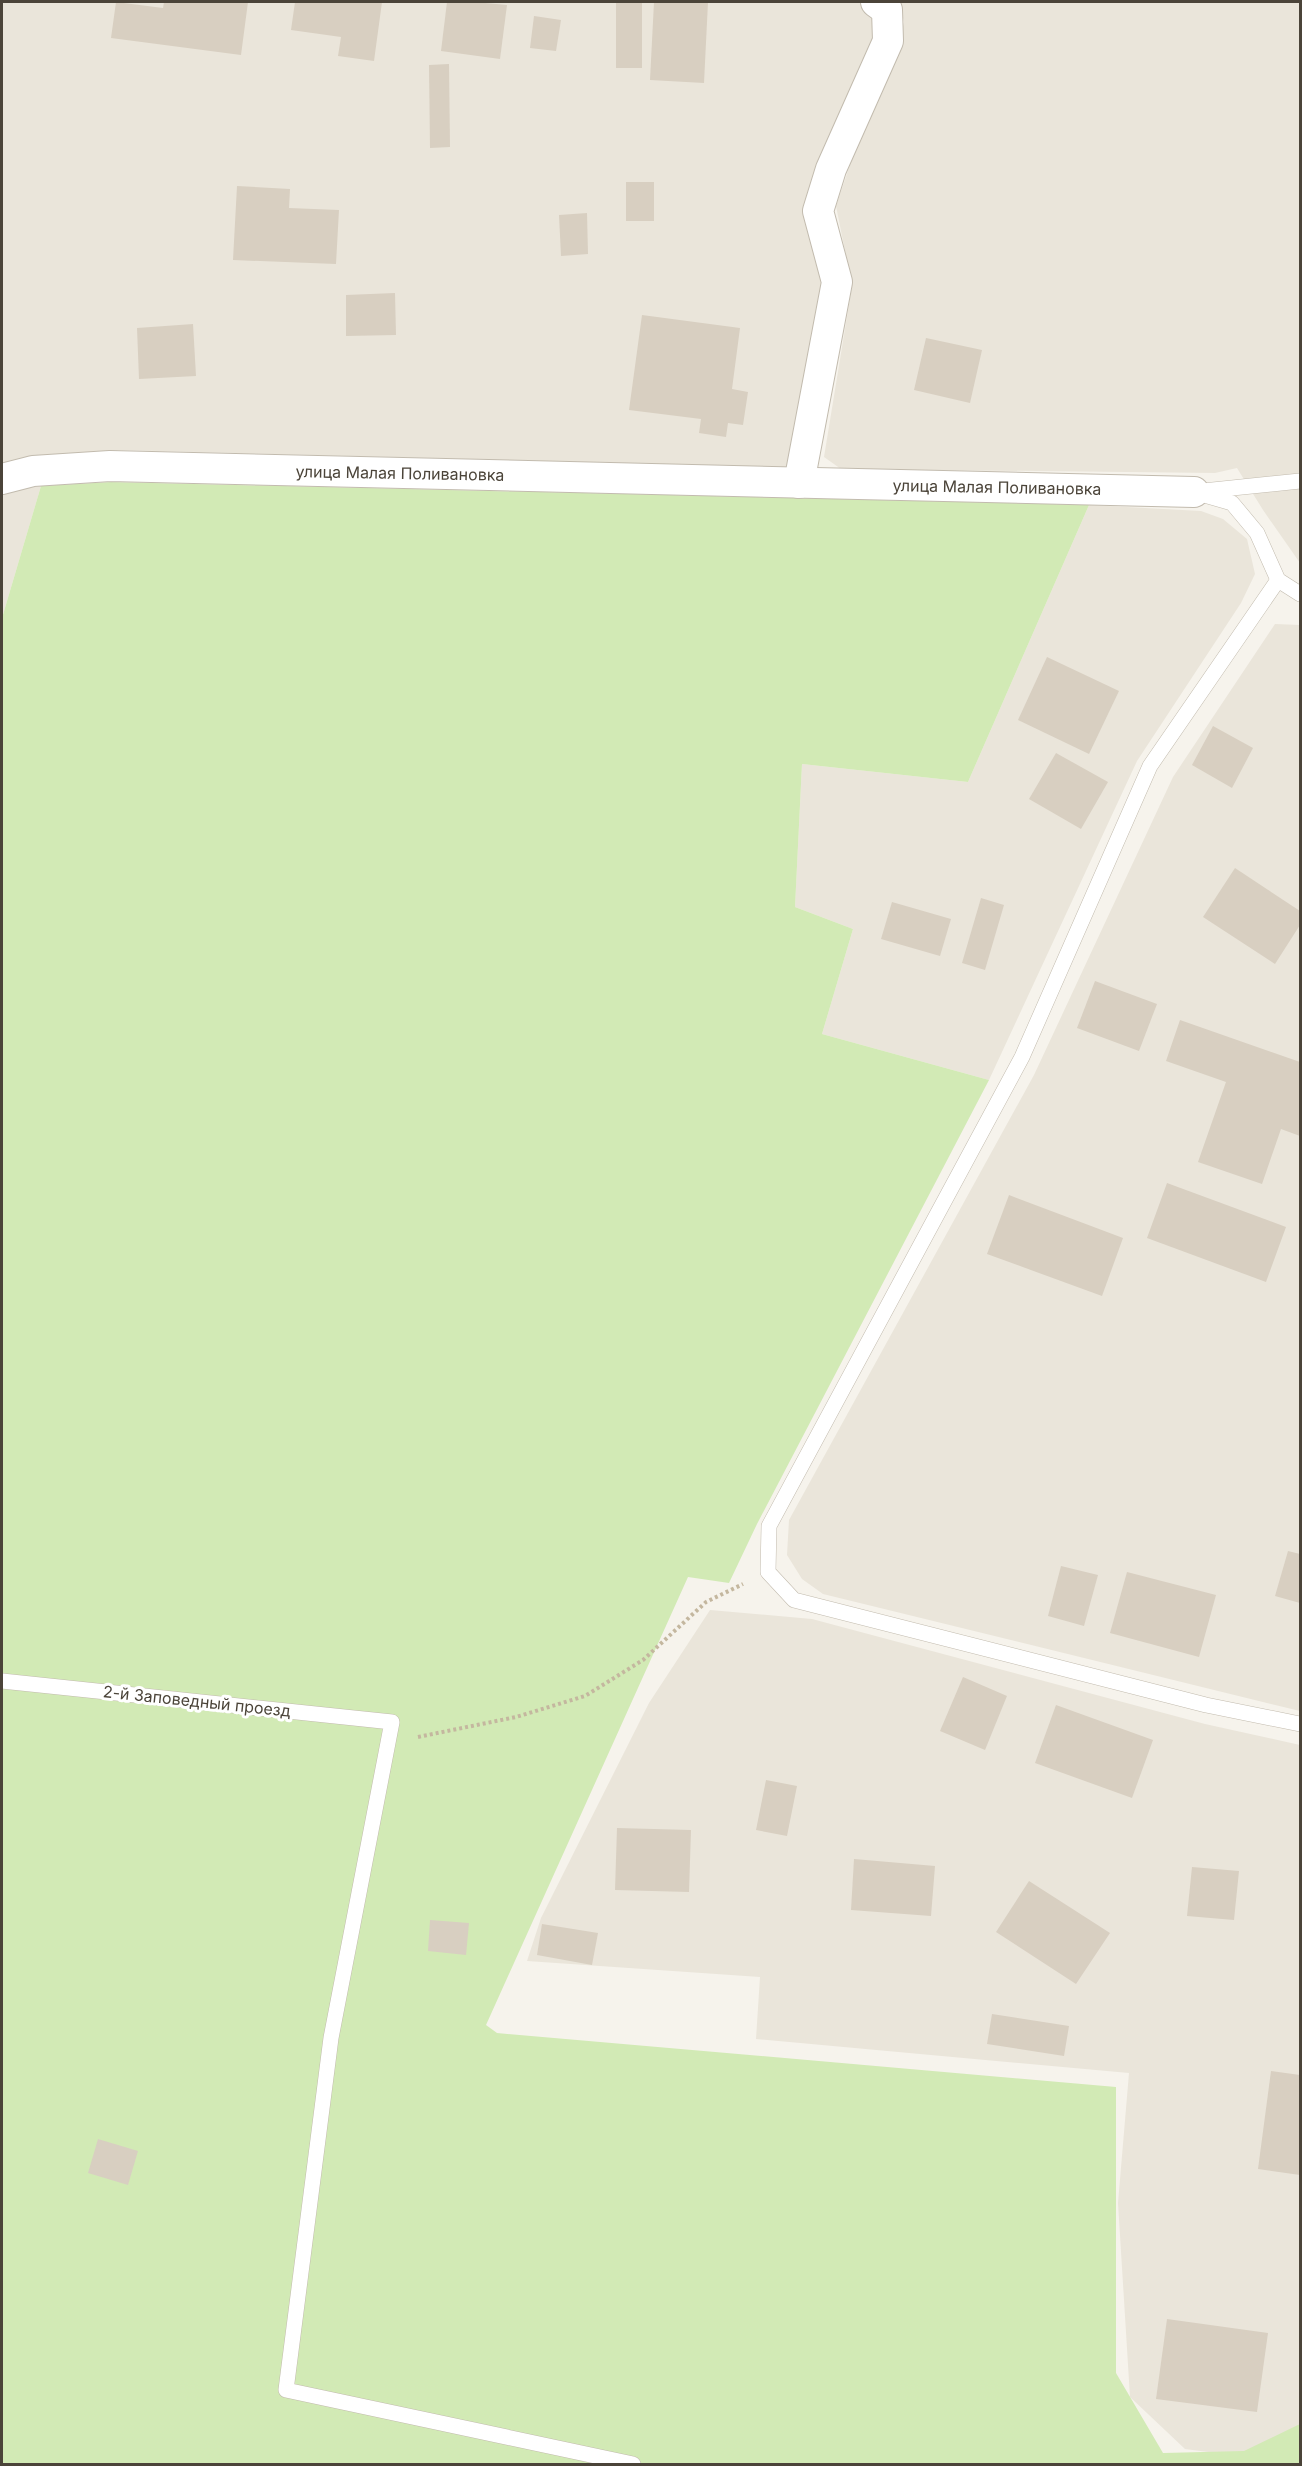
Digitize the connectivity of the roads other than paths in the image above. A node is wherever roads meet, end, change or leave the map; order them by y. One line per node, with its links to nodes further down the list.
1 (876, 2): 4 (street)
2 (2, 479): 4 (street, улица Малая Поливановка)
3 (1300, 481): 5 (lane)
4 (799, 483): 5 (street, улица Малая Поливановка)
5 (1194, 492): 6 (lane)
6 (1278, 580): 7 (lane); 9 (lane)
7 (1300, 594)
8 (2, 1681): 10 (lane, 2-й Заповедный проезд)
9 (1300, 1724)
10 (633, 2464)

